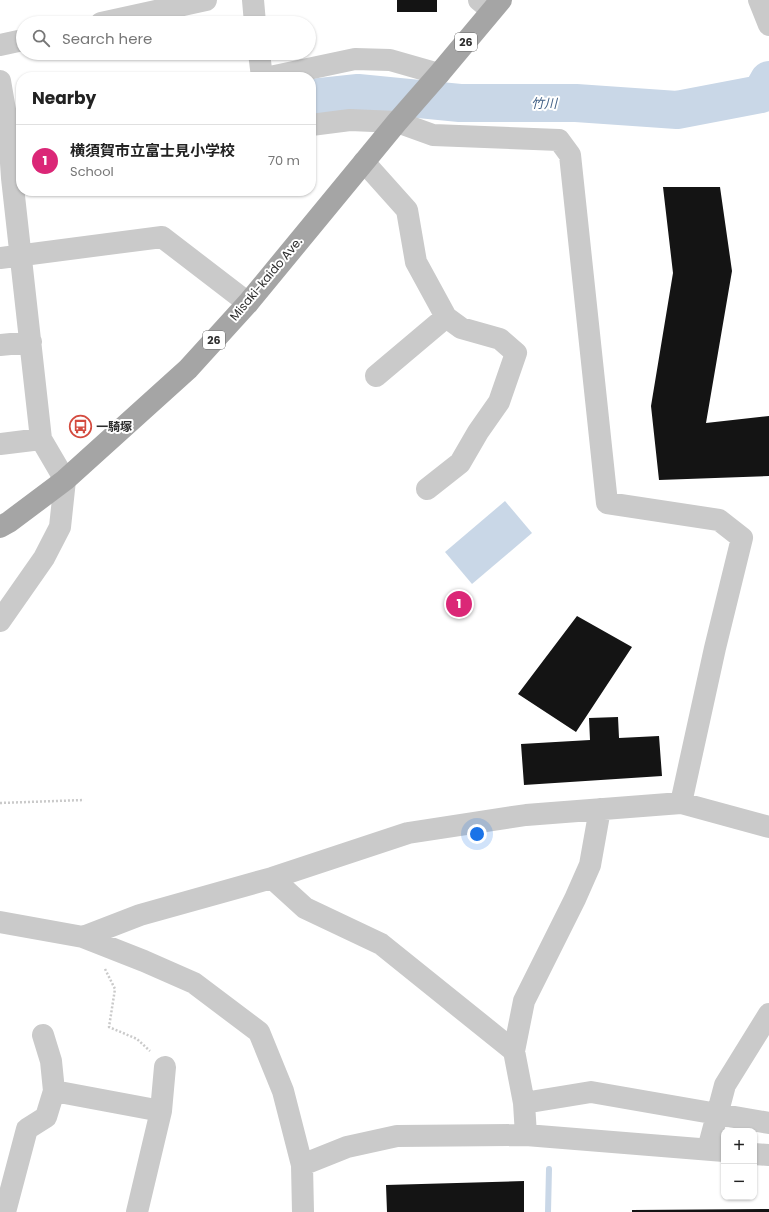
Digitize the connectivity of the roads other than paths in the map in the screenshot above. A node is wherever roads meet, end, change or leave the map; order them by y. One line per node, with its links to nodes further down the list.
1 (206, 0): 5 (street)
2 (253, 0): 6 (street)
3 (759, 0): 7 (street)
4 (490, 3): 13 (main road, Misaki-kaido Ave. / 26)
5 (133, 16)
6 (254, 16)
7 (769, 24)
8 (16, 42): 9 (street)
9 (0, 45)
10 (260, 60): 11 (street)
11 (261, 72)
12 (294, 72): 13 (street)
13 (435, 79): 15 (main road, Misaki-kaido Ave. / 26)
14 (0, 81): 17 (street)
15 (397, 122): 16 (street); 18 (main road, Misaki-kaido Ave. / 26); 32 (street)
16 (316, 124)
17 (10, 132): 19 (street)
18 (364, 162): 21 (main road, Misaki-kaido Ave. / 26); 22 (street)
19 (11, 178): 20 (street)
20 (10, 256): 21 (street); 23 (street)
21 (248, 303): 28 (main road, Misaki-kaido Ave. / 26)
22 (446, 317): 25 (street); 29 (street)
23 (31, 342): 24 (street); 26 (street)
24 (0, 345)
25 (376, 376)
26 (41, 439): 27 (street); 28 (street)
27 (0, 444)
28 (64, 480): 30 (main road, Misaki-kaido Ave. / 26); 31 (street)
29 (428, 489)
30 (0, 527)
31 (0, 621)
32 (681, 803): 33 (street); 34 (street)
33 (600, 809): 35 (street); 40 (street)
34 (769, 827)
35 (272, 878): 37 (street); 40 (street)
36 (0, 922): 37 (street)
37 (87, 938): 51 (street)
38 (769, 1014): 45 (street)
39 (43, 1035): 42 (street)
40 (514, 1051): 43 (street)
41 (165, 1067): 44 (street)
42 (54, 1091): 44 (street); 52 (street)
43 (524, 1103): 45 (street); 47 (street)
44 (161, 1111): 53 (street)
45 (717, 1114): 46 (street); 48 (street)
46 (769, 1123)
47 (526, 1135): 48 (street); 51 (street)
48 (716, 1150)
49 (757, 1154): 50 (street)
50 (769, 1155)
51 (302, 1165): 54 (street)
52 (5, 1212)
53 (137, 1212)
54 (303, 1212)

